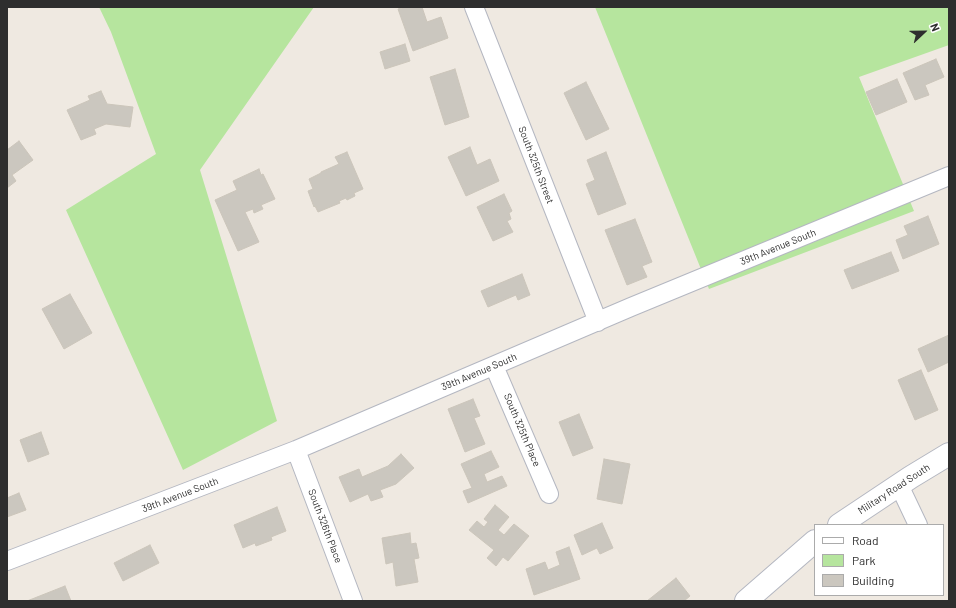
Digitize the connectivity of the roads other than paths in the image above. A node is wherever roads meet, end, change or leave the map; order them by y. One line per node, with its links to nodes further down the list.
1 (474, 7): 3 (street, South 325th Street)
2 (949, 176): 3 (street, 39th Avenue South)
3 (598, 322): 4 (street, 39th Avenue South)
4 (494, 366): 5 (street, 39th Avenue South); 8 (street, South 325th Place)
5 (296, 450): 12 (street, 39th Avenue South); 13 (street, South 326th Place)
6 (949, 454): 7 (main road, Military Road South)
7 (899, 485): 9 (main road, Military Road South); 10 (street)
8 (549, 494)
9 (840, 524)
10 (918, 524)
11 (814, 543): 14 (main road)
12 (7, 561)
13 (353, 601)
14 (746, 601)

